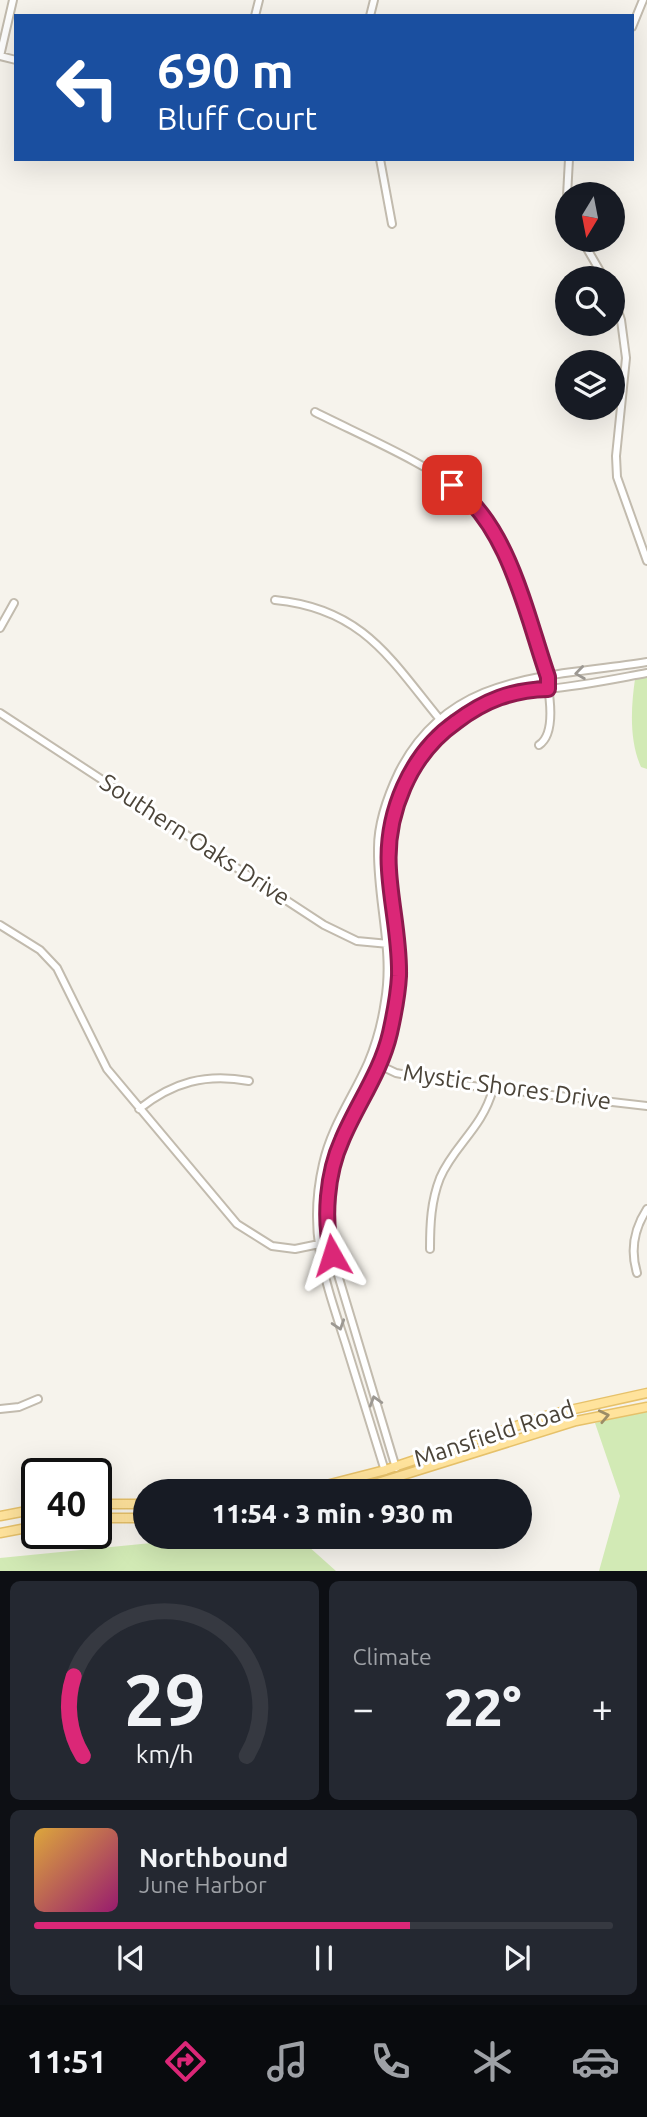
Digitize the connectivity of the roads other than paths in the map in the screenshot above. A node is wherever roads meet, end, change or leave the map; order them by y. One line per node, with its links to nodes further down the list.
1 (13, 0): 4 (street)
2 (643, 0): 3 (street)
3 (634, 22)
4 (0, 56)
5 (380, 161): 8 (street)
6 (569, 161): 7 (street)
7 (568, 182)
8 (392, 224)
9 (623, 336): 11 (street)
10 (315, 412): 17 (street)
11 (647, 561)
12 (275, 600): 20 (street)
13 (14, 603): 14 (street)
14 (0, 628)
15 (647, 662): 17 (street, one-way to 17)
16 (647, 673): 18 (street)
17 (548, 677): 18 (street); 20 (street)
18 (548, 689): 21 (street); 22 (street)
19 (0, 713): 25 (street, Southern Oaks Drive)
20 (439, 718): 21 (street); 25 (street)
21 (447, 728): 24 (street)
22 (539, 745)
23 (0, 925): 31 (street)
24 (397, 942): 25 (street, Southern Oaks Drive); 27 (street)
25 (387, 944): 26 (street)
26 (369, 1060): 27 (street, Mystic Shores Drive); 34 (street)
27 (379, 1065): 29 (street, Mystic Shores Drive); 33 (street)
28 (249, 1081): 31 (street)
29 (493, 1089): 30 (street, Mystic Shores Drive); 35 (street)
30 (647, 1106)
31 (139, 1109): 34 (street)
32 (647, 1209): 36 (street)
33 (329, 1242): 34 (street); 41 (street, one-way to 33)
34 (317, 1246): 42 (street, one-way to 42)
35 (430, 1249)
36 (637, 1273)
37 (647, 1393): 41 (main road, Mansfield Road)
38 (38, 1399): 40 (street)
39 (647, 1407): 43 (main road, Mansfield Road, one-way to 39)
40 (0, 1409)
41 (396, 1466): 42 (main road, Mansfield Road); 43 (street)
42 (385, 1470): 44 (main road, Mansfield Road); 45 (street)
43 (398, 1478): 46 (main road, Mansfield Road)
44 (350, 1479)
45 (387, 1479)
46 (395, 1479)
47 (112, 1504): 48 (main road)
48 (133, 1504)
49 (21, 1512): 50 (main road)
50 (0, 1516)
51 (112, 1518): 52 (main road)
52 (133, 1518)
53 (21, 1529): 54 (main road)
54 (0, 1533)

